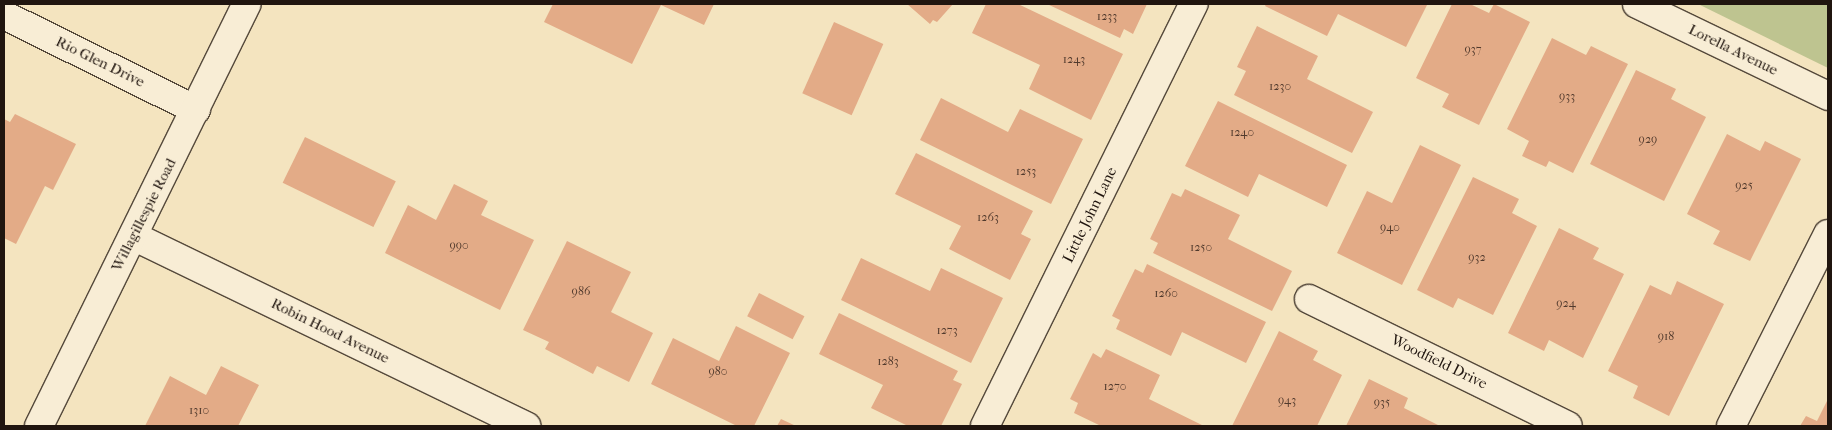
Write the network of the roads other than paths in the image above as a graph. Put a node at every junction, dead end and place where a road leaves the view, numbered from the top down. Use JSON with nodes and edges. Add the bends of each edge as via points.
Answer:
{"nodes":[{"id":1,"x":248,"y":4,"type":"edge"},
{"id":2,"x":1194,"y":4,"type":"edge"},
{"id":3,"x":1637,"y":4,"type":"edge"},
{"id":4,"x":4,"y":15,"type":"edge"},
{"id":5,"x":1828,"y":96,"type":"edge"},
{"id":6,"x":196,"y":110,"type":"junction"},
{"id":7,"x":1828,"y":234,"type":"edge"},
{"id":8,"x":133,"y":236,"type":"junction"},
{"id":9,"x":1310,"y":298,"type":"dead end"},
{"id":10,"x":38,"y":426,"type":"edge"},
{"id":11,"x":526,"y":426,"type":"edge"},
{"id":12,"x":986,"y":426,"type":"edge"},
{"id":13,"x":1568,"y":426,"type":"edge"},
{"id":14,"x":1731,"y":426,"type":"edge"}],
"edges":[{"from":1,"to":6,"type":"street","name":"Willagillespie Road"},
{"from":2,"to":12,"type":"street","name":"Little John Lane"},
{"from":3,"to":5,"type":"street","name":"Lorella Avenue"},
{"from":4,"to":6,"type":"street","name":"Rio Glen Drive"},
{"from":6,"to":8,"type":"street","name":"Willagillespie Road"},
{"from":7,"to":14,"type":"street"},
{"from":8,"to":10,"type":"street","name":"Willagillespie Road"},
{"from":8,"to":11,"type":"street","name":"Robin Hood Avenue"},
{"from":9,"to":13,"type":"street","name":"Woodfield Drive"}]}
